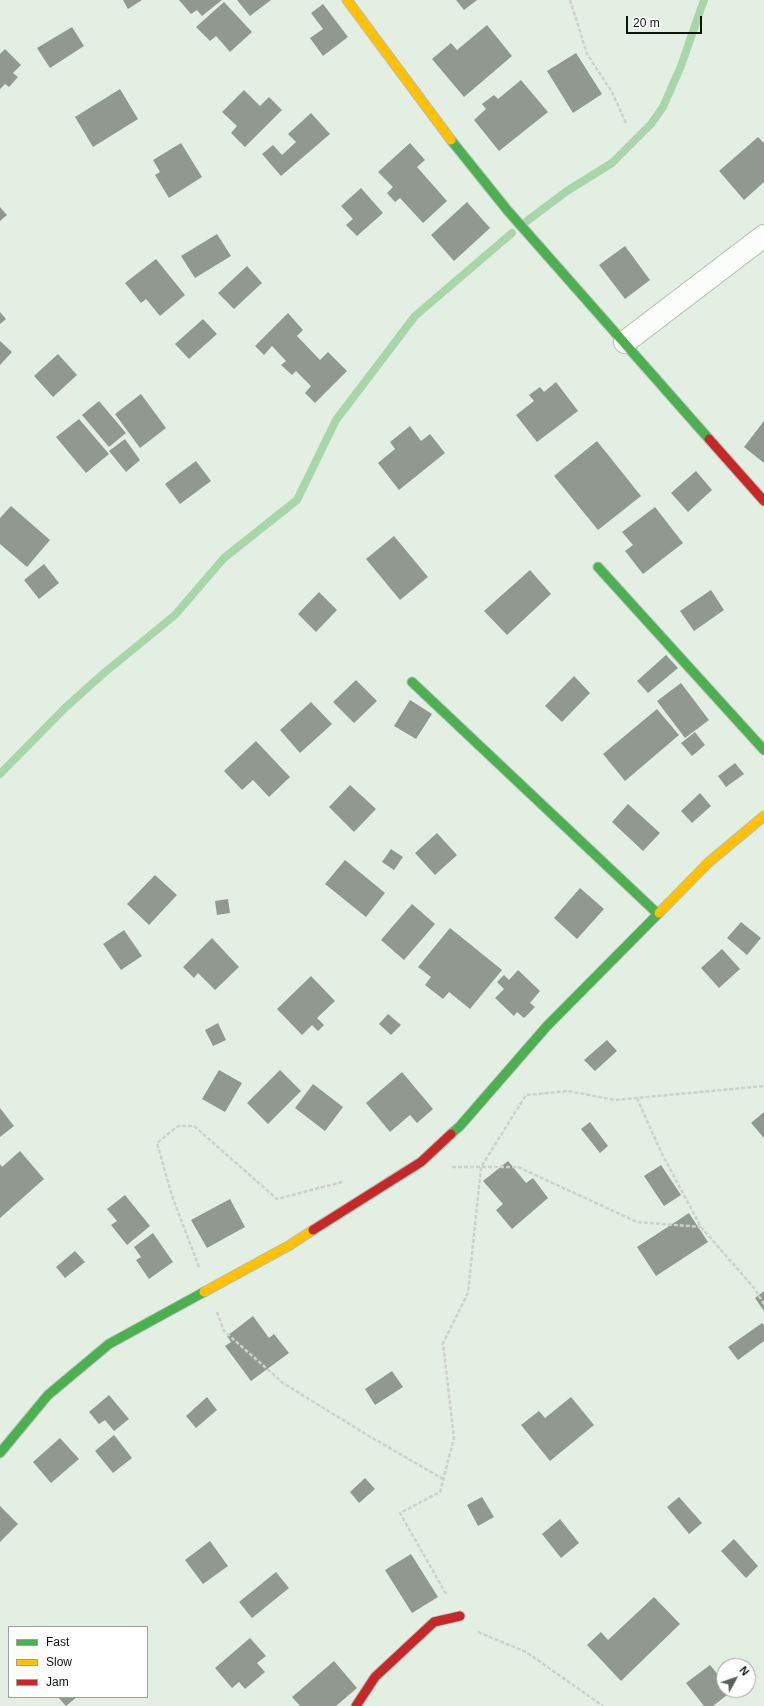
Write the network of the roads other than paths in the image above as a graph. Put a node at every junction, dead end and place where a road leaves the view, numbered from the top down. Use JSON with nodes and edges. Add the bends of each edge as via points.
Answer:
{"nodes":[{"id":1,"x":347,"y":0,"type":"edge"},
{"id":2,"x":764,"y":236,"type":"edge"},
{"id":3,"x":625,"y":342,"type":"junction"},
{"id":4,"x":764,"y":501,"type":"edge"},
{"id":5,"x":598,"y":567,"type":"dead end"},
{"id":6,"x":412,"y":682,"type":"dead end"},
{"id":7,"x":764,"y":750,"type":"edge"},
{"id":8,"x":764,"y":816,"type":"edge"},
{"id":9,"x":658,"y":914,"type":"junction"},
{"id":10,"x":0,"y":1453,"type":"edge"},
{"id":11,"x":460,"y":1616,"type":"road end"},
{"id":12,"x":356,"y":1706,"type":"edge"}],
"edges":[{"from":1,"to":3,"type":"street","via":[[445,134],[508,211]]},
{"from":2,"to":3,"type":"street"},
{"from":3,"to":4,"type":"street"},
{"from":5,"to":7,"type":"street"},
{"from":6,"to":9,"type":"street"},
{"from":8,"to":9,"type":"street","via":[[708,863]]},
{"from":9,"to":10,"type":"street","via":[[547,1026],[460,1126],[421,1162],[290,1245],[109,1344],[48,1395]]},
{"from":11,"to":12,"type":"street","via":[[434,1622],[375,1677]]}]}
